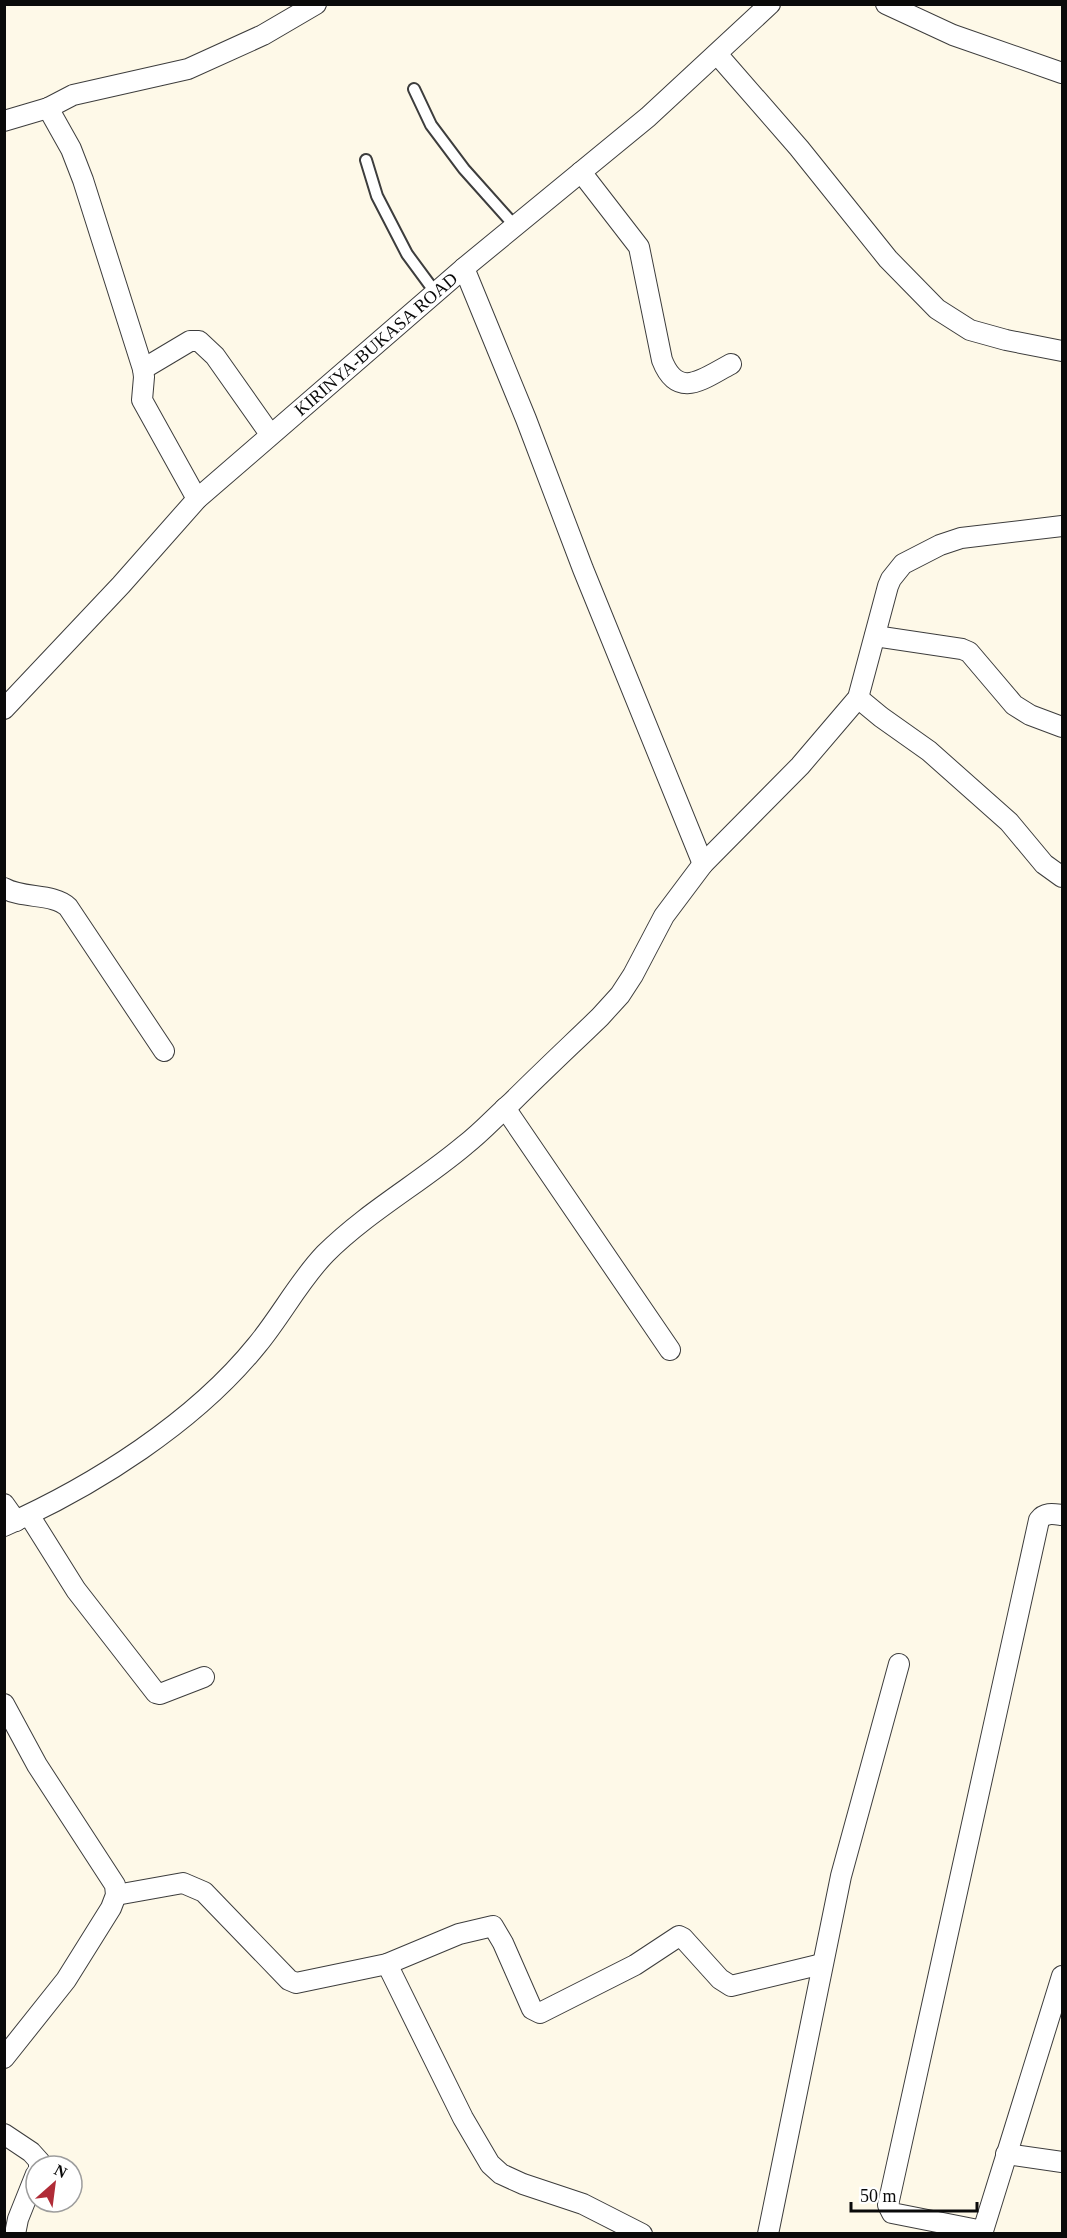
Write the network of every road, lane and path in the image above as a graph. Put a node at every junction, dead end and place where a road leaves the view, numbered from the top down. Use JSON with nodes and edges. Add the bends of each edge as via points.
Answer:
{"nodes":[{"id":1,"x":316,"y":4,"type":"edge"},
{"id":2,"x":770,"y":4,"type":"edge"},
{"id":3,"x":885,"y":4,"type":"edge"},
{"id":4,"x":717,"y":54,"type":"junction"},
{"id":5,"x":1062,"y":72,"type":"edge"},
{"id":6,"x":414,"y":89,"type":"dead end"},
{"id":7,"x":48,"y":108,"type":"junction"},
{"id":8,"x":4,"y":121,"type":"edge"},
{"id":9,"x":366,"y":160,"type":"dead end"},
{"id":10,"x":581,"y":172,"type":"junction"},
{"id":11,"x":514,"y":226,"type":"junction"},
{"id":12,"x":464,"y":268,"type":"junction"},
{"id":13,"x":435,"y":292,"type":"junction"},
{"id":14,"x":1062,"y":351,"type":"edge"},
{"id":15,"x":731,"y":364,"type":"dead end"},
{"id":16,"x":143,"y":369,"type":"junction"},
{"id":17,"x":270,"y":434,"type":"junction"},
{"id":18,"x":197,"y":499,"type":"junction"},
{"id":19,"x":1062,"y":526,"type":"edge"},
{"id":20,"x":875,"y":636,"type":"junction"},
{"id":21,"x":858,"y":698,"type":"junction"},
{"id":22,"x":4,"y":709,"type":"edge"},
{"id":23,"x":1062,"y":727,"type":"edge"},
{"id":24,"x":703,"y":864,"type":"junction"},
{"id":25,"x":1062,"y":877,"type":"edge"},
{"id":26,"x":4,"y":888,"type":"edge"},
{"id":27,"x":164,"y":1051,"type":"dead end"},
{"id":28,"x":505,"y":1108,"type":"junction"},
{"id":29,"x":670,"y":1350,"type":"dead end"},
{"id":30,"x":4,"y":1504,"type":"edge"},
{"id":31,"x":1062,"y":1515,"type":"edge"},
{"id":32,"x":16,"y":1521,"type":"edge"},
{"id":33,"x":899,"y":1664,"type":"dead end"},
{"id":34,"x":204,"y":1677,"type":"dead end"},
{"id":35,"x":4,"y":1704,"type":"edge"},
{"id":36,"x":116,"y":1895,"type":"junction"},
{"id":37,"x":387,"y":1964,"type":"junction"},
{"id":38,"x":822,"y":1964,"type":"junction"},
{"id":39,"x":1062,"y":1976,"type":"edge"},
{"id":40,"x":4,"y":2058,"type":"edge"},
{"id":41,"x":4,"y":2134,"type":"edge"},
{"id":42,"x":32,"y":2154,"type":"edge"},
{"id":43,"x":1006,"y":2154,"type":"junction"},
{"id":44,"x":1062,"y":2162,"type":"edge"},
{"id":45,"x":24,"y":2204,"type":"edge"},
{"id":46,"x":982,"y":2232,"type":"edge"},
{"id":47,"x":15,"y":2234,"type":"edge"},
{"id":48,"x":642,"y":2234,"type":"edge"},
{"id":49,"x":768,"y":2234,"type":"edge"}],
"edges":[{"from":1,"to":7,"type":"street","via":[[188,69],[73,95]]},
{"from":2,"to":4,"type":"street","name":"KIRINYA-BUKASA ROAD"},
{"from":3,"to":5,"type":"street","via":[[953,35]]},
{"from":4,"to":10,"type":"street","name":"KIRINYA-BUKASA ROAD"},
{"from":4,"to":14,"type":"street","via":[[888,259],[937,309],[970,330]]},
{"from":6,"to":11,"type":"lane","via":[[431,125]]},
{"from":7,"to":8,"type":"street"},
{"from":7,"to":16,"type":"street","via":[[83,180]]},
{"from":9,"to":13,"type":"lane","via":[[377,196],[407,254]]},
{"from":10,"to":11,"type":"street","name":"KIRINYA-BUKASA ROAD"},
{"from":10,"to":15,"type":"street","via":[[639,247],[667,374],[688,385]]},
{"from":11,"to":12,"type":"street","name":"KIRINYA-BUKASA ROAD"},
{"from":12,"to":13,"type":"street","name":"KIRINYA-BUKASA ROAD"},
{"from":12,"to":24,"type":"street"},
{"from":13,"to":17,"type":"street","name":"KIRINYA-BUKASA ROAD"},
{"from":16,"to":17,"type":"street","via":[[190,341],[200,341]]},
{"from":16,"to":18,"type":"street","via":[[142,400]]},
{"from":17,"to":18,"type":"street","name":"KIRINYA-BUKASA ROAD"},
{"from":18,"to":22,"type":"street","name":"KIRINYA-BUKASA ROAD"},
{"from":19,"to":20,"type":"street","via":[[962,538],[903,564],[891,579]]},
{"from":20,"to":21,"type":"street"},
{"from":20,"to":23,"type":"street","via":[[962,649],[975,658],[1014,705]]},
{"from":21,"to":24,"type":"street","via":[[800,766]]},
{"from":21,"to":25,"type":"street","via":[[929,751],[1009,822],[1044,864]]},
{"from":24,"to":28,"type":"street","via":[[664,916],[620,995]]},
{"from":26,"to":27,"type":"street","via":[[59,901],[68,907]]},
{"from":28,"to":29,"type":"street"},
{"from":28,"to":32,"type":"street","via":[[465,1146],[379,1209],[326,1254],[258,1345],[184,1417],[135,1453]]},
{"from":30,"to":32,"type":"street"},
{"from":31,"to":46,"type":"street","via":[[1046,1515],[1039,1520],[888,2205],[892,2213]]},
{"from":32,"to":34,"type":"street","via":[[156,1693]]},
{"from":33,"to":38,"type":"street","via":[[841,1876]]},
{"from":35,"to":36,"type":"street","via":[[36,1766],[115,1885]]},
{"from":36,"to":37,"type":"street","via":[[183,1883],[192,1885],[204,1892],[293,1983]]},
{"from":36,"to":40,"type":"street","via":[[66,1980]]},
{"from":37,"to":38,"type":"street","via":[[459,1934],[493,1926],[532,2009],[540,2013],[635,1965],[679,1936],[731,1986]]},
{"from":37,"to":48,"type":"street","via":[[490,2164],[501,2174],[583,2204]]},
{"from":38,"to":49,"type":"street"},
{"from":39,"to":43,"type":"street"},
{"from":41,"to":42,"type":"street"},
{"from":43,"to":44,"type":"street"},
{"from":43,"to":46,"type":"street"},
{"from":45,"to":47,"type":"street"}]}
